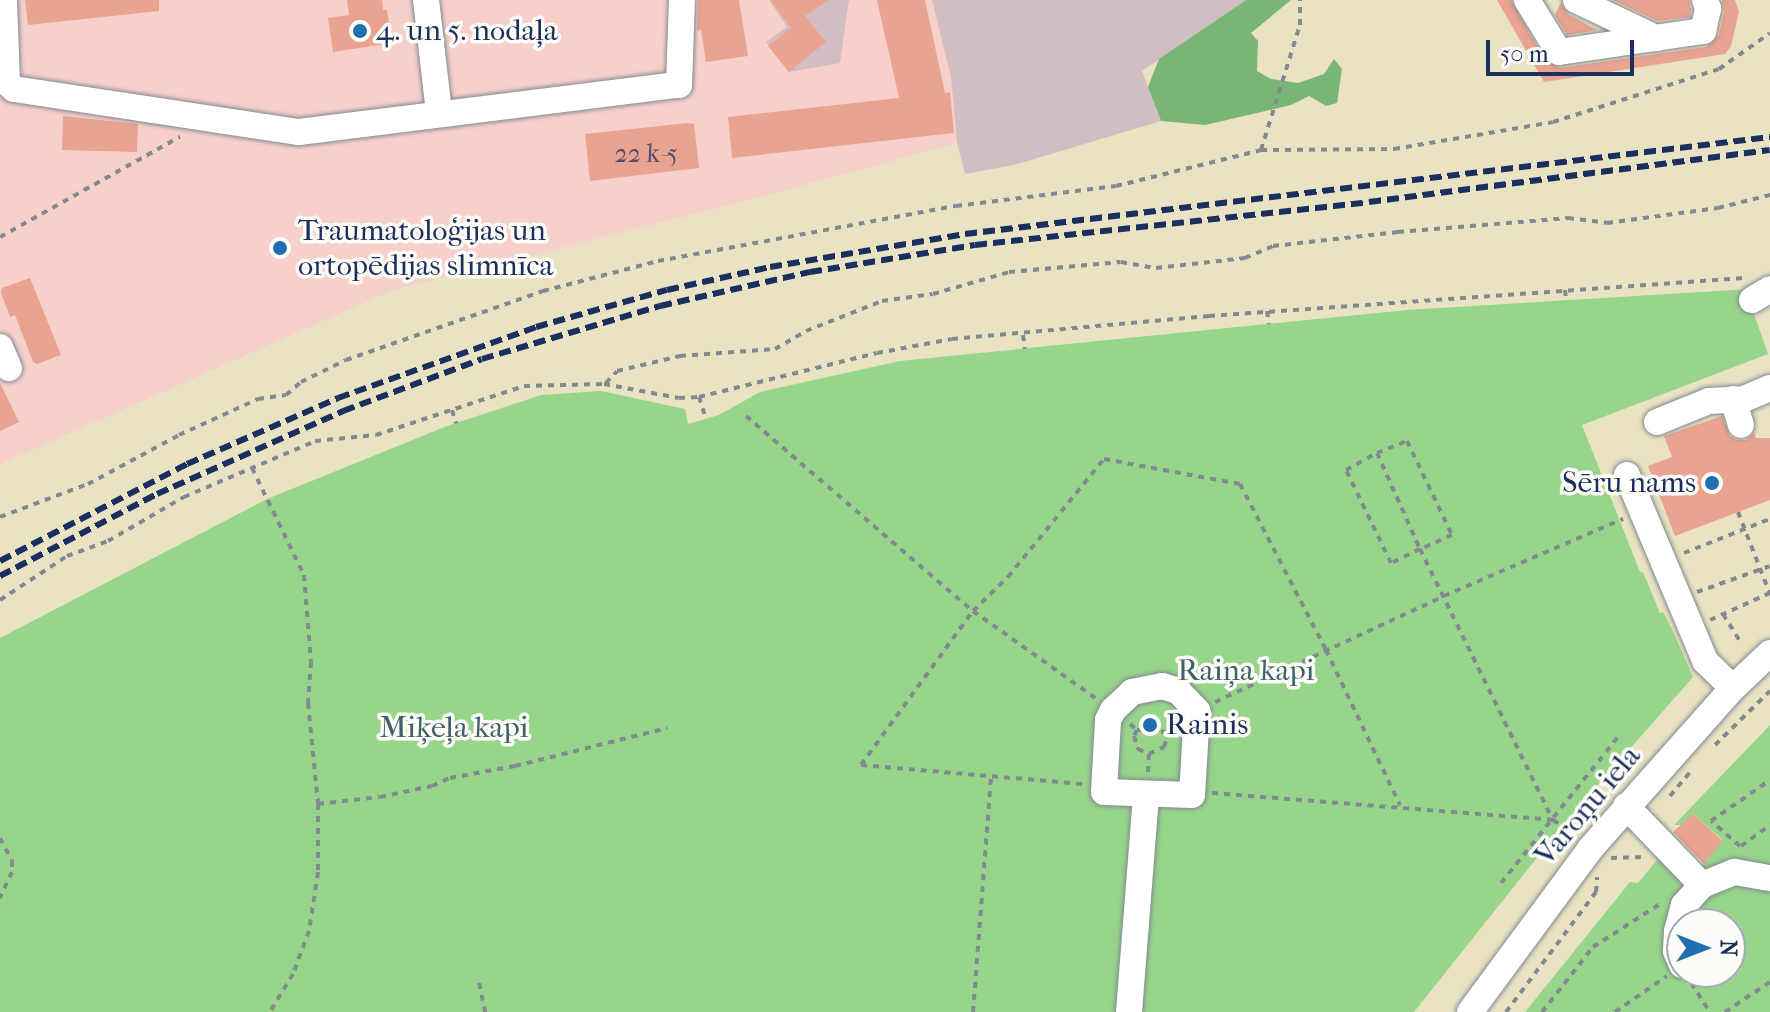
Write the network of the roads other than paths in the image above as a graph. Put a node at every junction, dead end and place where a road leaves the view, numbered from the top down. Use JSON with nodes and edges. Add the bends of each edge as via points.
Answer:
{"nodes":[{"id":1,"x":4,"y":0,"type":"edge"},
{"id":2,"x":426,"y":0,"type":"edge"},
{"id":3,"x":682,"y":0,"type":"edge"},
{"id":4,"x":1527,"y":0,"type":"edge"},
{"id":5,"x":1576,"y":0,"type":"edge"},
{"id":6,"x":1705,"y":0,"type":"edge"},
{"id":7,"x":1656,"y":38,"type":"junction"},
{"id":8,"x":439,"y":112,"type":"junction"},
{"id":9,"x":1770,"y":388,"type":"edge"},
{"id":10,"x":1657,"y":422,"type":"dead end"},
{"id":11,"x":1627,"y":475,"type":"dead end"},
{"id":12,"x":1770,"y":653,"type":"edge"},
{"id":13,"x":1733,"y":688,"type":"junction"},
{"id":14,"x":1146,"y":796,"type":"junction"},
{"id":15,"x":1633,"y":812,"type":"junction"},
{"id":16,"x":1770,"y":878,"type":"edge"},
{"id":17,"x":1702,"y":885,"type":"junction"},
{"id":18,"x":1683,"y":908,"type":"edge"},
{"id":19,"x":1129,"y":1012,"type":"edge"},
{"id":20,"x":1470,"y":1012,"type":"edge"}],
"edges":[{"from":1,"to":8,"type":"street","via":[[7,83],[14,89],[299,132]]},
{"from":2,"to":8,"type":"street"},
{"from":3,"to":8,"type":"street","via":[[679,85]]},
{"from":4,"to":7,"type":"street","via":[[1559,52]]},
{"from":5,"to":7,"type":"street"},
{"from":6,"to":7,"type":"street","via":[[1703,31]]},
{"from":9,"to":10,"type":"street","via":[[1737,412],[1709,401]]},
{"from":11,"to":13,"type":"street","via":[[1705,661]]},
{"from":12,"to":13,"type":"street","name":"Varoņu iela"},
{"from":13,"to":15,"type":"street","name":"Varoņu iela"},
{"from":14,"to":14,"type":"street","via":[[1189,797],[1193,792],[1197,711],[1178,691],[1162,686],[1132,692],[1120,716],[1108,720],[1103,786],[1107,793]]},
{"from":14,"to":19,"type":"street"},
{"from":15,"to":17,"type":"street"},
{"from":15,"to":20,"type":"street","name":"Varoņu iela"},
{"from":16,"to":17,"type":"street","via":[[1735,872]]},
{"from":17,"to":18,"type":"street"}]}
